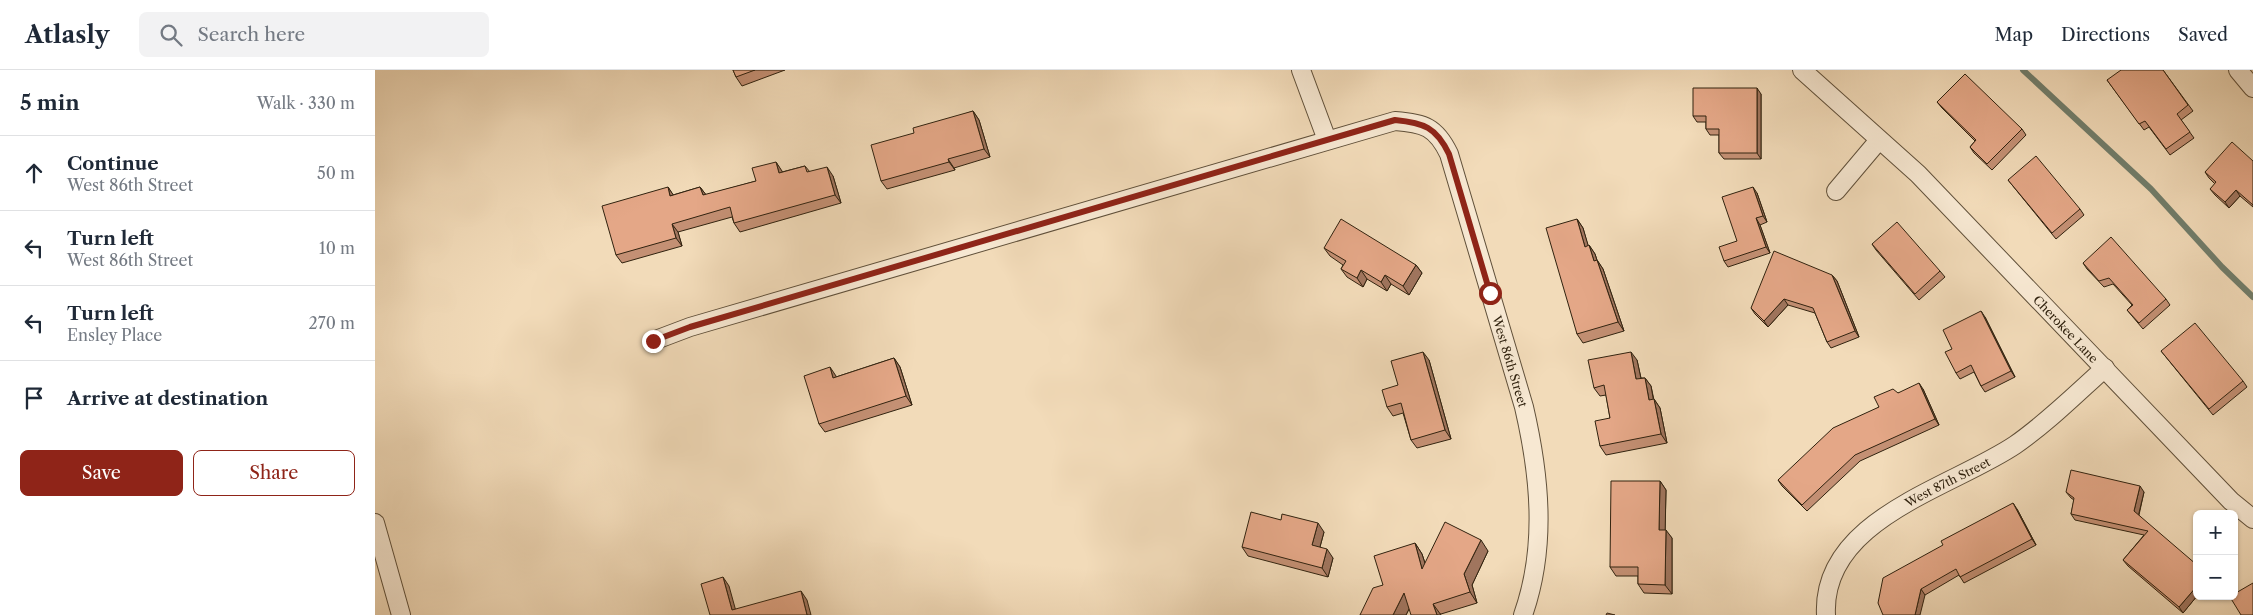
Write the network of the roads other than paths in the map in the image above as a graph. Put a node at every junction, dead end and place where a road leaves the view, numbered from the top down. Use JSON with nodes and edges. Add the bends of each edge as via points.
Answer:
{"nodes":[{"id":1,"x":1301,"y":70,"type":"edge"},
{"id":2,"x":1802,"y":70,"type":"edge"},
{"id":3,"x":2238,"y":70,"type":"edge"},
{"id":4,"x":2253,"y":88,"type":"edge"},
{"id":5,"x":1327,"y":140,"type":"junction"},
{"id":6,"x":1879,"y":140,"type":"junction"},
{"id":7,"x":1836,"y":191,"type":"dead end"},
{"id":8,"x":653,"y":341,"type":"dead end"},
{"id":9,"x":2105,"y":368,"type":"junction"},
{"id":10,"x":2253,"y":519,"type":"edge"},
{"id":11,"x":375,"y":523,"type":"edge"},
{"id":12,"x":401,"y":615,"type":"edge"},
{"id":13,"x":1523,"y":615,"type":"edge"},
{"id":14,"x":1826,"y":615,"type":"edge"}],
"edges":[{"from":1,"to":5,"type":"street"},
{"from":2,"to":6,"type":"street","name":"Cherokee Lane"},
{"from":3,"to":4,"type":"street"},
{"from":5,"to":8,"type":"street","via":[[690,327]]},
{"from":5,"to":13,"type":"street","name":"West 86th Street","via":[[1395,120],[1421,123],[1441,138],[1449,154],[1534,449],[1539,497],[1538,546]]},
{"from":6,"to":7,"type":"street"},
{"from":6,"to":9,"type":"street","name":"Cherokee Lane","via":[[1918,174]]},
{"from":9,"to":10,"type":"street","name":"Cherokee Lane","via":[[2231,501]]},
{"from":9,"to":14,"type":"street","name":"West 87th Street","via":[[2015,445],[1868,528],[1845,551],[1833,574],[1825,602]]},
{"from":11,"to":12,"type":"street"}]}
